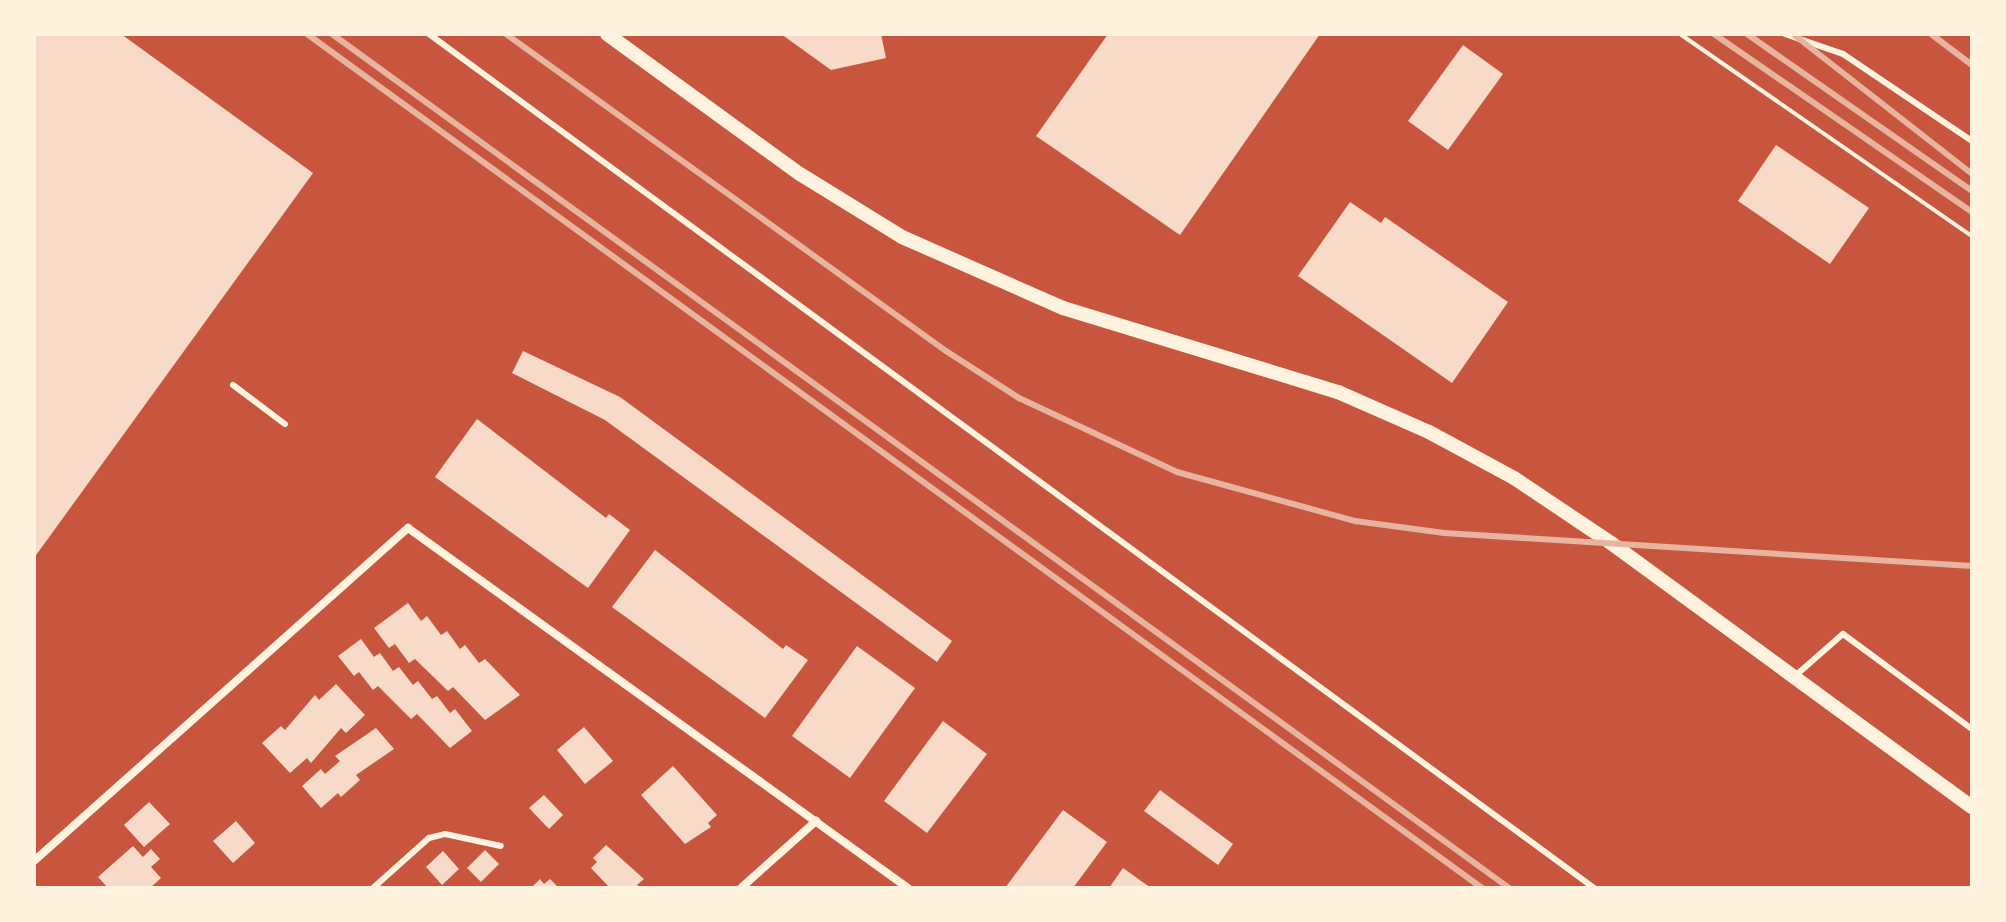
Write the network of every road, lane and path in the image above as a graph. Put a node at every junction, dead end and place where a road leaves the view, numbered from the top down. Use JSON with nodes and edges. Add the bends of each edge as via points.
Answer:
{"nodes":[{"id":1,"x":429,"y":34,"type":"edge"},
{"id":2,"x":607,"y":34,"type":"edge"},
{"id":3,"x":1680,"y":34,"type":"edge"},
{"id":4,"x":1785,"y":34,"type":"edge"},
{"id":5,"x":1972,"y":141,"type":"edge"},
{"id":6,"x":1972,"y":236,"type":"edge"},
{"id":7,"x":233,"y":385,"type":"dead end"},
{"id":8,"x":285,"y":424,"type":"dead end"},
{"id":9,"x":1794,"y":677,"type":"junction"},
{"id":10,"x":1972,"y":729,"type":"edge"},
{"id":11,"x":1972,"y":807,"type":"edge"},
{"id":12,"x":816,"y":821,"type":"junction"},
{"id":13,"x":501,"y":846,"type":"dead end"},
{"id":14,"x":34,"y":861,"type":"edge"},
{"id":15,"x":373,"y":888,"type":"edge"},
{"id":16,"x":741,"y":888,"type":"edge"},
{"id":17,"x":908,"y":888,"type":"edge"},
{"id":18,"x":1594,"y":888,"type":"edge"}],
"edges":[{"from":1,"to":18,"type":"lane"},
{"from":2,"to":9,"type":"street","via":[[800,174],[910,241],[1063,308],[1338,392],[1471,454],[1571,514]]},
{"from":3,"to":6,"type":"path"},
{"from":4,"to":5,"type":"lane","via":[[1843,54]]},
{"from":7,"to":8,"type":"lane"},
{"from":9,"to":10,"type":"lane","via":[[1843,634]]},
{"from":9,"to":11,"type":"street"},
{"from":12,"to":14,"type":"street","via":[[408,528]]},
{"from":12,"to":16,"type":"street"},
{"from":12,"to":17,"type":"street"},
{"from":13,"to":15,"type":"lane","via":[[445,834],[429,838]]}]}
